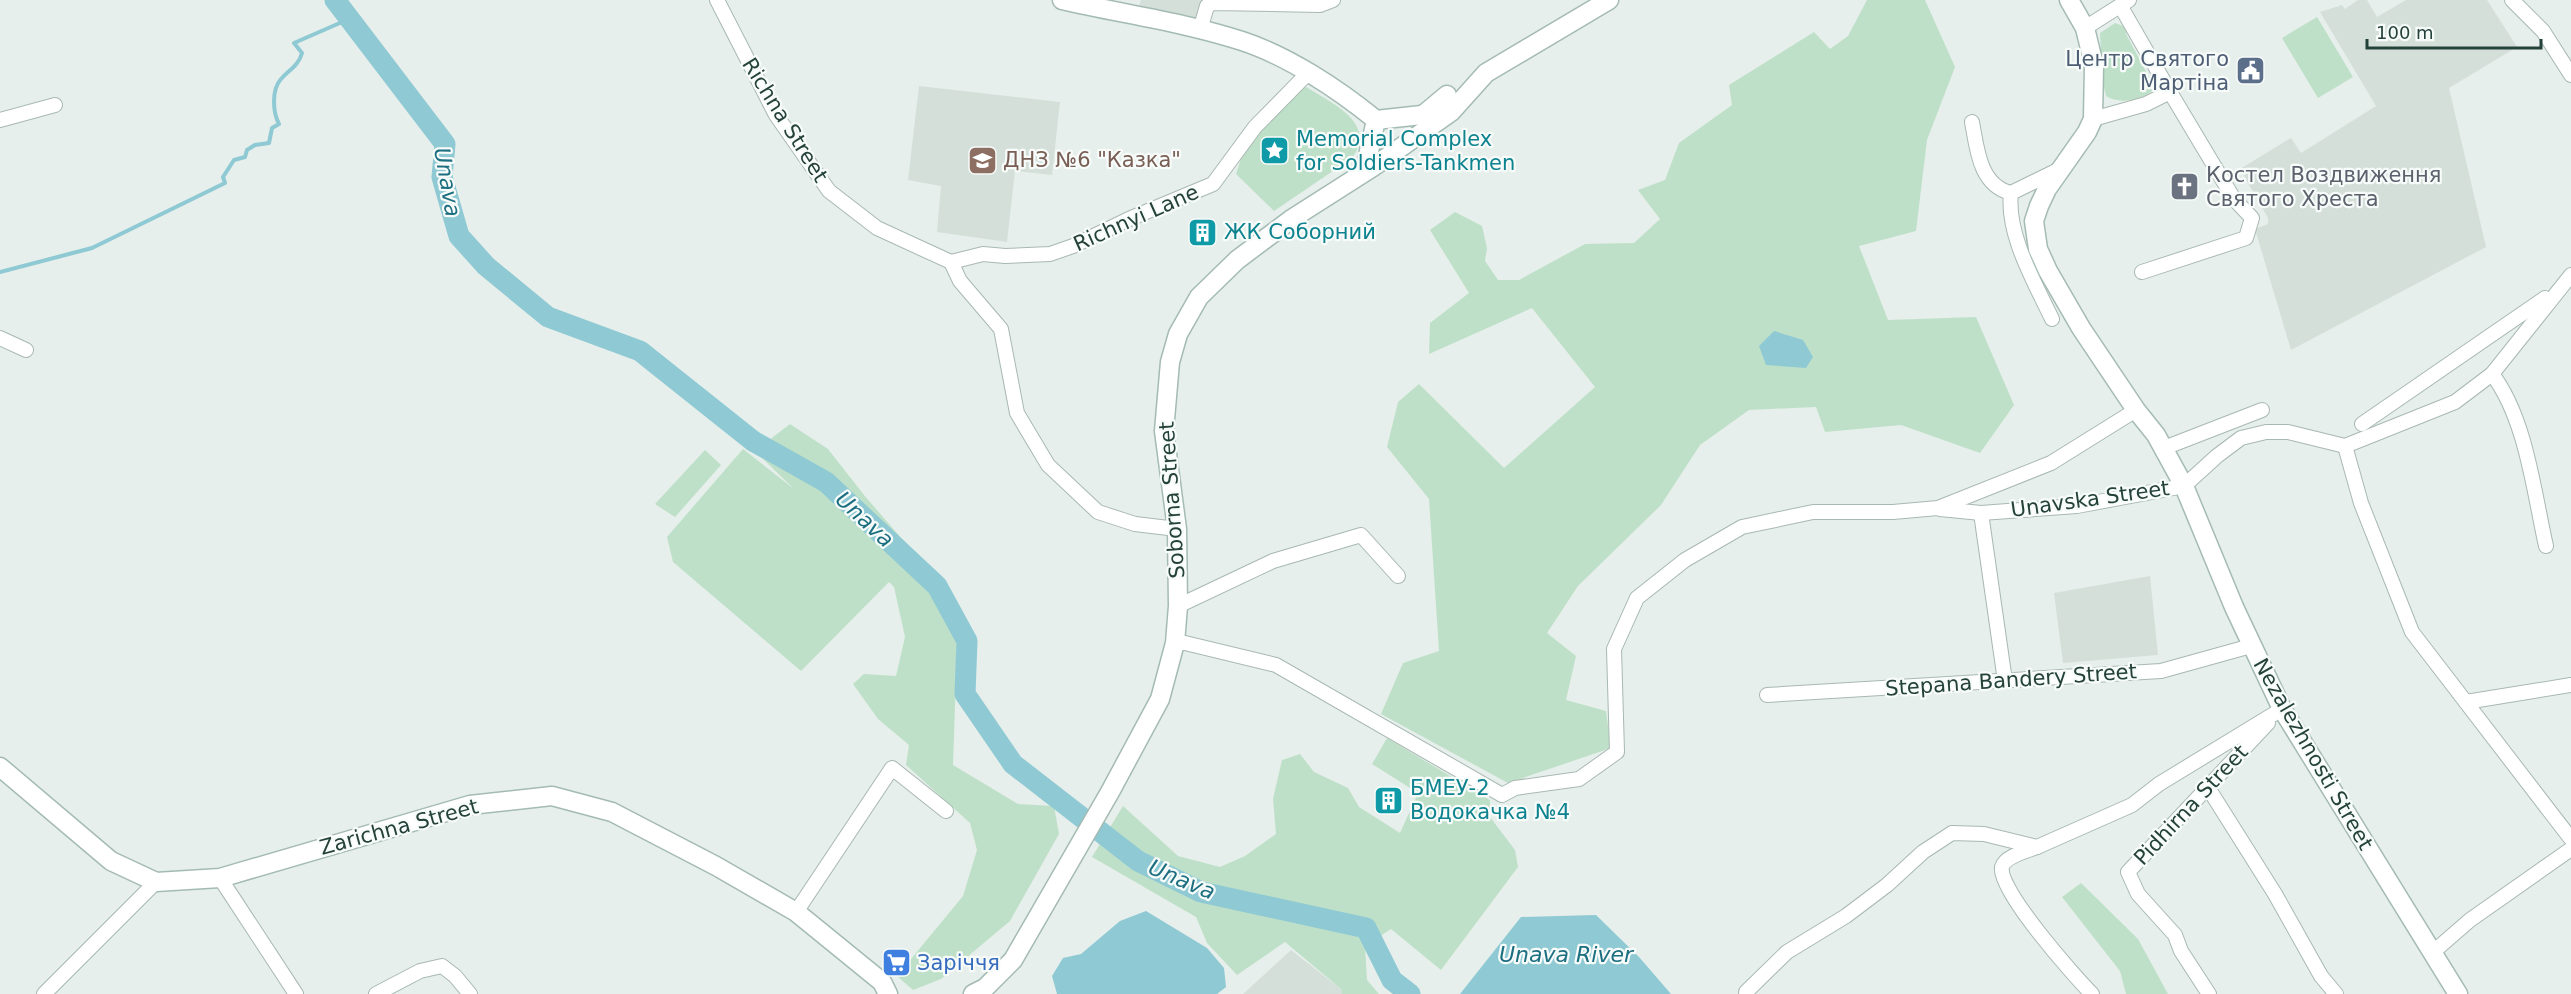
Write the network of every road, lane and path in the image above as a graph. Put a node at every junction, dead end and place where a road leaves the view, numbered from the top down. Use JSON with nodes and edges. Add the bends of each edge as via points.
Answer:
{"nodes":[{"id":1,"x":717,"y":0,"type":"edge"},
{"id":2,"x":1062,"y":0,"type":"edge"},
{"id":3,"x":1333,"y":0,"type":"edge"},
{"id":4,"x":1609,"y":0,"type":"edge"},
{"id":5,"x":2069,"y":0,"type":"edge"},
{"id":6,"x":2512,"y":0,"type":"edge"},
{"id":7,"x":2125,"y":3,"type":"edge"},
{"id":8,"x":2085,"y":28,"type":"junction"},
{"id":9,"x":1200,"y":30,"type":"junction"},
{"id":10,"x":1308,"y":73,"type":"junction"},
{"id":11,"x":2571,"y":75,"type":"edge"},
{"id":12,"x":2170,"y":92,"type":"junction"},
{"id":13,"x":1449,"y":103,"type":"junction"},
{"id":14,"x":55,"y":105,"type":"dead end"},
{"id":15,"x":1360,"y":108,"type":"junction"},
{"id":16,"x":1419,"y":114,"type":"junction"},
{"id":17,"x":2093,"y":119,"type":"junction"},
{"id":18,"x":0,"y":120,"type":"edge"},
{"id":19,"x":1376,"y":120,"type":"junction"},
{"id":20,"x":1972,"y":122,"type":"dead end"},
{"id":21,"x":1367,"y":160,"type":"junction"},
{"id":22,"x":2064,"y":166,"type":"junction"},
{"id":23,"x":1344,"y":185,"type":"junction"},
{"id":24,"x":2011,"y":193,"type":"junction"},
{"id":25,"x":951,"y":262,"type":"junction"},
{"id":26,"x":2142,"y":272,"type":"dead end"},
{"id":27,"x":2571,"y":275,"type":"edge"},
{"id":28,"x":2557,"y":290,"type":"junction"},
{"id":29,"x":2052,"y":319,"type":"dead end"},
{"id":30,"x":0,"y":338,"type":"edge"},
{"id":31,"x":26,"y":350,"type":"dead end"},
{"id":32,"x":2492,"y":374,"type":"junction"},
{"id":33,"x":2136,"y":410,"type":"junction"},
{"id":34,"x":2262,"y":410,"type":"dead end"},
{"id":35,"x":2362,"y":424,"type":"dead end"},
{"id":36,"x":2345,"y":446,"type":"junction"},
{"id":37,"x":2164,"y":448,"type":"junction"},
{"id":38,"x":2184,"y":486,"type":"junction"},
{"id":39,"x":1938,"y":508,"type":"junction"},
{"id":40,"x":1981,"y":513,"type":"junction"},
{"id":41,"x":1177,"y":529,"type":"junction"},
{"id":42,"x":2546,"y":546,"type":"dead end"},
{"id":43,"x":1398,"y":576,"type":"dead end"},
{"id":44,"x":1178,"y":606,"type":"junction"},
{"id":45,"x":1175,"y":643,"type":"junction"},
{"id":46,"x":2251,"y":646,"type":"junction"},
{"id":47,"x":2005,"y":681,"type":"junction"},
{"id":48,"x":2571,"y":686,"type":"edge"},
{"id":49,"x":1767,"y":695,"type":"dead end"},
{"id":50,"x":2466,"y":702,"type":"junction"},
{"id":51,"x":2282,"y":709,"type":"junction"},
{"id":52,"x":0,"y":767,"type":"edge"},
{"id":53,"x":2207,"y":786,"type":"junction"},
{"id":54,"x":946,"y":811,"type":"dead end"},
{"id":55,"x":2571,"y":839,"type":"edge"},
{"id":56,"x":2037,"y":848,"type":"junction"},
{"id":57,"x":2571,"y":849,"type":"edge"},
{"id":58,"x":220,"y":878,"type":"junction"},
{"id":59,"x":156,"y":882,"type":"junction"},
{"id":60,"x":796,"y":912,"type":"junction"},
{"id":61,"x":2432,"y":953,"type":"junction"},
{"id":62,"x":1746,"y":992,"type":"dead end"},
{"id":63,"x":44,"y":994,"type":"edge"},
{"id":64,"x":296,"y":994,"type":"edge"},
{"id":65,"x":376,"y":994,"type":"edge"},
{"id":66,"x":470,"y":994,"type":"edge"},
{"id":67,"x":888,"y":994,"type":"edge"},
{"id":68,"x":974,"y":994,"type":"edge"},
{"id":69,"x":2092,"y":994,"type":"edge"},
{"id":70,"x":2209,"y":994,"type":"edge"},
{"id":71,"x":2336,"y":994,"type":"edge"},
{"id":72,"x":2458,"y":994,"type":"edge"}],
"edges":[{"from":1,"to":25,"type":"street","name":"Richna Street","via":[[776,115],[829,191],[877,228]]},
{"from":2,"to":9,"type":"street"},
{"from":3,"to":9,"type":"street","via":[[1320,5],[1213,3],[1207,6]]},
{"from":4,"to":13,"type":"street","name":"Soborna Street","via":[[1486,73]]},
{"from":5,"to":8,"type":"street"},
{"from":6,"to":11,"type":"street","via":[[2543,31]]},
{"from":7,"to":8,"type":"street"},
{"from":7,"to":12,"type":"street"},
{"from":8,"to":17,"type":"street","via":[[2094,65]]},
{"from":9,"to":10,"type":"street","via":[[1242,41],[1284,58]]},
{"from":10,"to":15,"type":"street"},
{"from":10,"to":25,"type":"street","name":"Richnyi Lane","via":[[1255,127],[1213,184],[1050,254],[983,254]]},
{"from":12,"to":17,"type":"street","via":[[2146,104]]},
{"from":12,"to":26,"type":"street","via":[[2235,200],[2252,218],[2246,238]]},
{"from":13,"to":16,"type":"street"},
{"from":13,"to":23,"type":"street","name":"Soborna Street"},
{"from":14,"to":18,"type":"street"},
{"from":15,"to":16,"type":"street"},
{"from":15,"to":19,"type":"street"},
{"from":16,"to":19,"type":"street"},
{"from":16,"to":21,"type":"street"},
{"from":16,"to":23,"type":"street","via":[[1419,129]]},
{"from":17,"to":22,"type":"street","name":"Nezalezhnosti Street"},
{"from":19,"to":21,"type":"street"},
{"from":20,"to":24,"type":"street","via":[[1982,168],[1987,177]]},
{"from":21,"to":23,"type":"street"},
{"from":22,"to":24,"type":"street"},
{"from":22,"to":33,"type":"street","name":"Nezalezhnosti Street","via":[[2038,206],[2034,221],[2038,249],[2061,295]]},
{"from":23,"to":41,"type":"street","name":"Soborna Street","via":[[1237,261],[1198,297],[1178,334],[1170,362],[1164,431]]},
{"from":24,"to":29,"type":"street","via":[[2016,236]]},
{"from":25,"to":41,"type":"street","via":[[960,280],[1001,329],[1017,413],[1048,465],[1098,512],[1135,524]]},
{"from":27,"to":28,"type":"street"},
{"from":28,"to":32,"type":"street"},
{"from":28,"to":35,"type":"street"},
{"from":30,"to":31,"type":"street"},
{"from":32,"to":36,"type":"street","via":[[2455,402]]},
{"from":32,"to":42,"type":"street","via":[[2505,391],[2524,448]]},
{"from":33,"to":37,"type":"street","name":"Nezalezhnosti Street"},
{"from":33,"to":39,"type":"street","via":[[2051,463]]},
{"from":34,"to":37,"type":"street","name":"Unavska Street"},
{"from":36,"to":38,"type":"street","name":"Unavska Street","via":[[2288,432],[2241,438]]},
{"from":36,"to":50,"type":"street","via":[[2361,502],[2412,632]]},
{"from":37,"to":38,"type":"street","name":"Nezalezhnosti Street"},
{"from":38,"to":40,"type":"street","name":"Unavska Street","via":[[2077,506]]},
{"from":38,"to":46,"type":"street","name":"Nezalezhnosti Street"},
{"from":39,"to":40,"type":"street","name":"Unavska Street"},
{"from":39,"to":45,"type":"street","via":[[1813,512],[1742,527],[1685,560],[1637,598],[1614,649],[1617,752],[1579,779],[1515,788],[1502,795],[1276,665]]},
{"from":40,"to":47,"type":"street"},
{"from":41,"to":44,"type":"street","name":"Soborna Street"},
{"from":43,"to":44,"type":"street","name":"Soborna Street","via":[[1361,535],[1272,561]]},
{"from":44,"to":45,"type":"street","name":"Soborna Street"},
{"from":45,"to":68,"type":"street","name":"Soborna Street","via":[[1160,699],[1110,792],[1013,960]]},
{"from":46,"to":47,"type":"street","name":"Stepana Bandery Street","via":[[2161,670]]},
{"from":46,"to":51,"type":"street","name":"Nezalezhnosti Street"},
{"from":47,"to":49,"type":"street","name":"Stepana Bandery Street"},
{"from":48,"to":50,"type":"street"},
{"from":50,"to":55,"type":"street"},
{"from":51,"to":53,"type":"street","name":"Pidhirna Street"},
{"from":51,"to":56,"type":"street","via":[[2159,784],[2132,805]]},
{"from":51,"to":61,"type":"street","name":"Nezalezhnosti Street"},
{"from":52,"to":59,"type":"street","name":"Zarichna Street","via":[[111,861]]},
{"from":53,"to":70,"type":"street","name":"Pidhirna Street","via":[[2128,872],[2138,894],[2175,935]]},
{"from":53,"to":71,"type":"street","via":[[2321,976]]},
{"from":54,"to":60,"type":"street","via":[[891,768]]},
{"from":56,"to":62,"type":"street","via":[[1984,834],[1953,833],[1923,852],[1846,916],[1787,952]]},
{"from":56,"to":69,"type":"street","via":[[2005,862],[2005,882],[2059,959]]},
{"from":57,"to":61,"type":"street","via":[[2470,920]]},
{"from":58,"to":59,"type":"street","name":"Zarichna Street"},
{"from":58,"to":60,"type":"street","name":"Zarichna Street","via":[[470,805],[552,796],[612,812]]},
{"from":58,"to":64,"type":"street"},
{"from":59,"to":63,"type":"street"},
{"from":60,"to":67,"type":"street","name":"Zarichna Street","via":[[882,982]]},
{"from":61,"to":72,"type":"street","name":"Nezalezhnosti Street"},
{"from":65,"to":66,"type":"street","via":[[420,971],[441,966]]}]}
